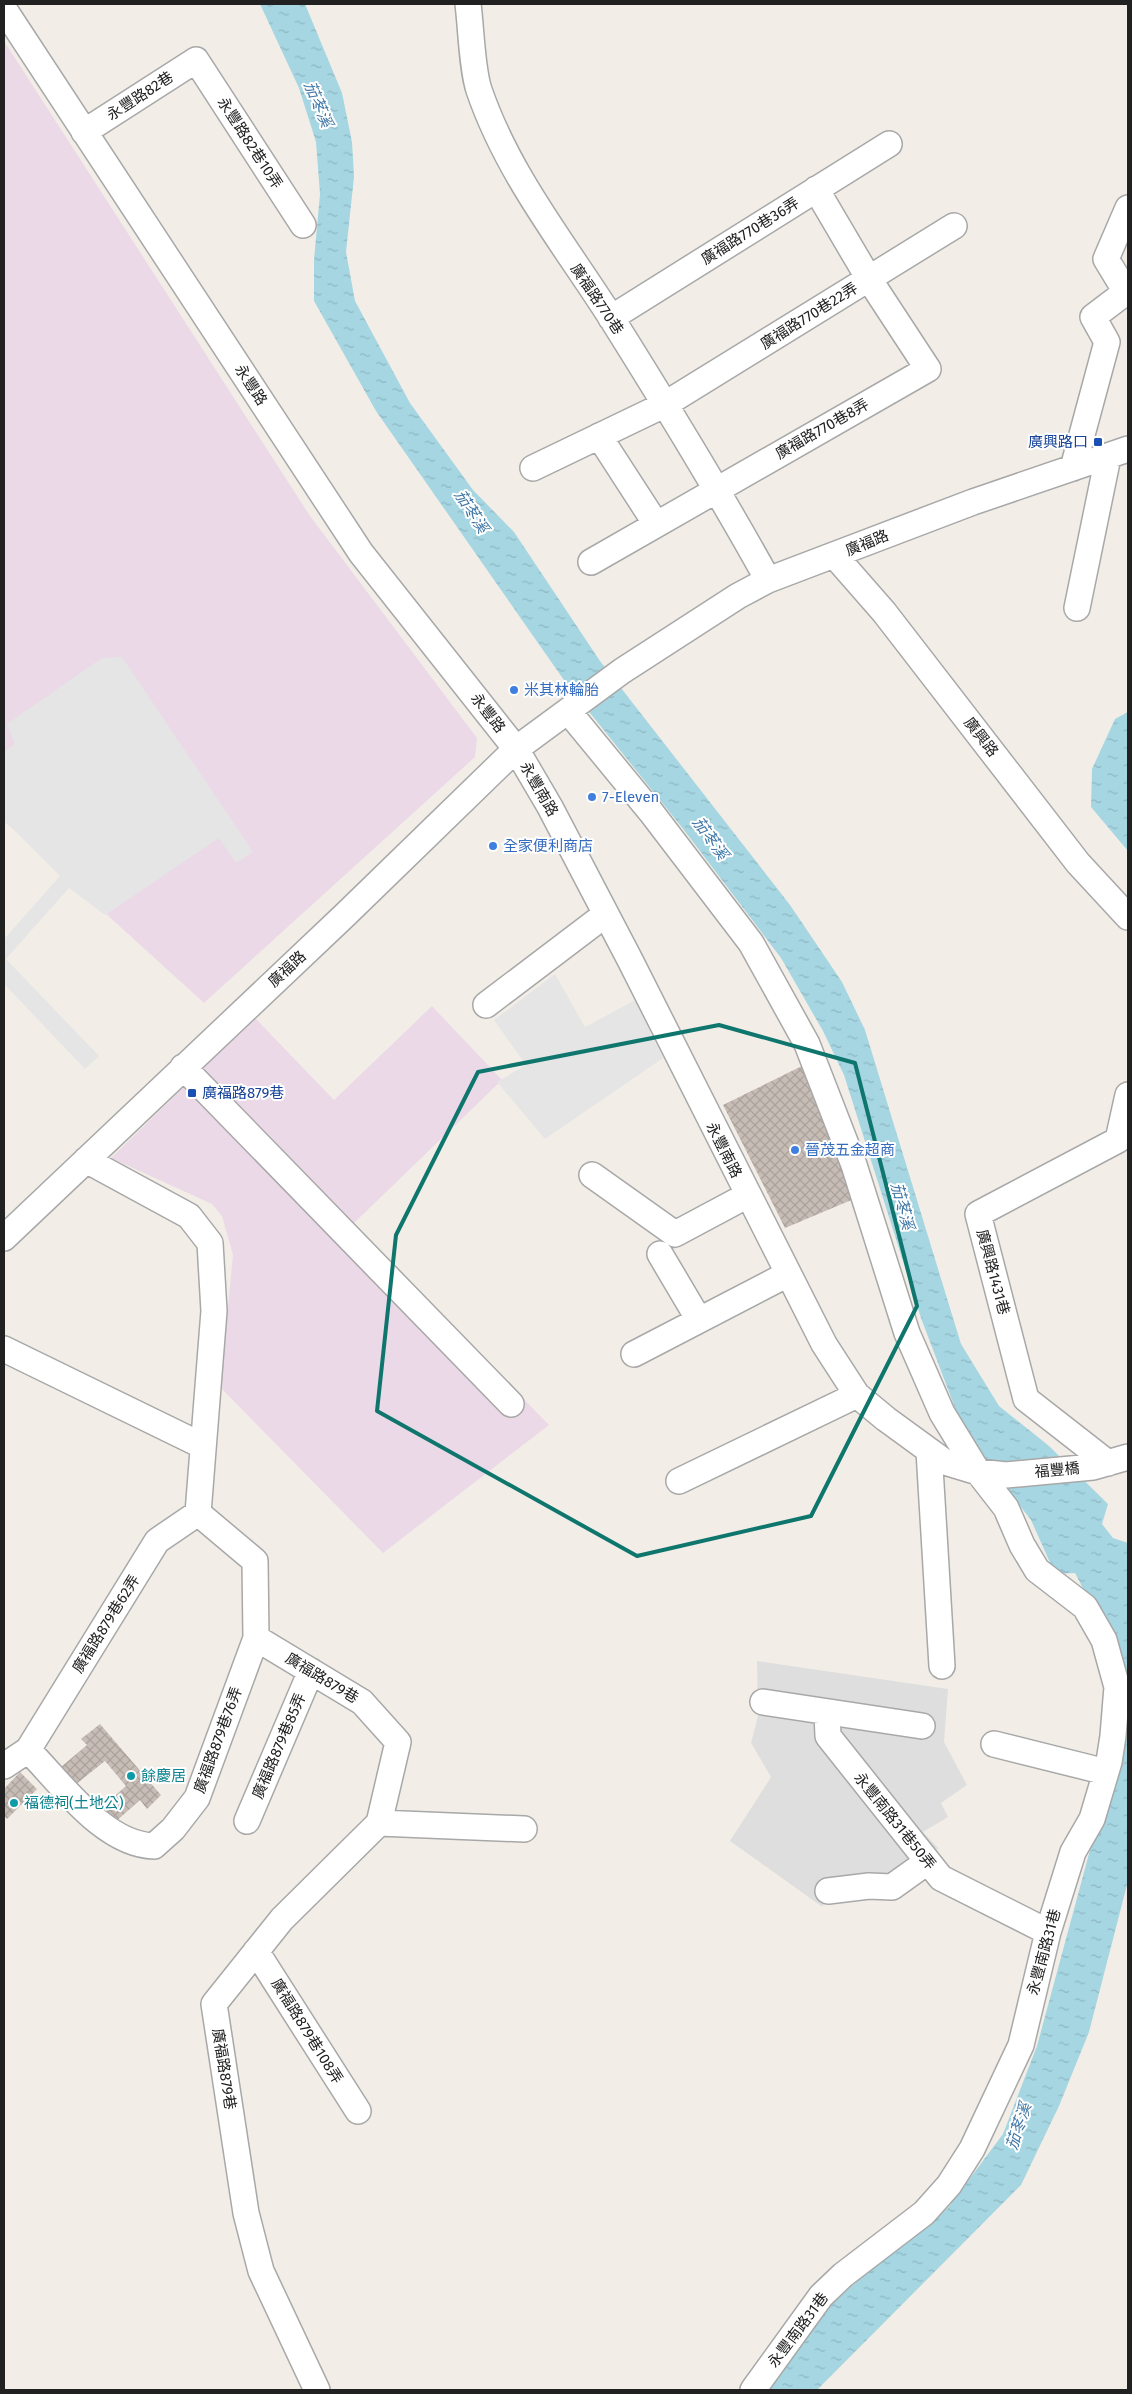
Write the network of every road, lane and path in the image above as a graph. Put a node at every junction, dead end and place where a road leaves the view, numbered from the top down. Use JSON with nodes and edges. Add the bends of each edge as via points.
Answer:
{"nodes":[{"id":1,"x":468,"y":4,"type":"edge"},
{"id":2,"x":4,"y":9,"type":"edge"},
{"id":3,"x":196,"y":60,"type":"joint"},
{"id":4,"x":84,"y":132,"type":"junction"},
{"id":5,"x":889,"y":144,"type":"dead end"},
{"id":6,"x":816,"y":190,"type":"junction"},
{"id":7,"x":1128,"y":208,"type":"edge"},
{"id":8,"x":303,"y":225,"type":"dead end"},
{"id":9,"x":954,"y":226,"type":"dead end"},
{"id":10,"x":870,"y":279,"type":"junction"},
{"id":11,"x":611,"y":318,"type":"junction"},
{"id":12,"x":664,"y":405,"type":"junction"},
{"id":13,"x":600,"y":436,"type":"junction"},
{"id":14,"x":1118,"y":453,"type":"edge"},
{"id":15,"x":533,"y":468,"type":"dead end"},
{"id":16,"x":1073,"y":468,"type":"junction"},
{"id":17,"x":716,"y":490,"type":"junction"},
{"id":18,"x":656,"y":524,"type":"junction"},
{"id":19,"x":835,"y":556,"type":"junction"},
{"id":20,"x":591,"y":562,"type":"dead end"},
{"id":21,"x":768,"y":580,"type":"junction"},
{"id":22,"x":1077,"y":608,"type":"dead end"},
{"id":23,"x":572,"y":708,"type":"junction"},
{"id":24,"x":516,"y":749,"type":"junction"},
{"id":25,"x":606,"y":914,"type":"junction"},
{"id":26,"x":1128,"y":918,"type":"edge"},
{"id":27,"x":486,"y":1005,"type":"dead end"},
{"id":28,"x":183,"y":1067,"type":"junction"},
{"id":29,"x":1128,"y":1095,"type":"edge"},
{"id":30,"x":86,"y":1160,"type":"junction"},
{"id":31,"x":592,"y":1175,"type":"dead end"},
{"id":32,"x":748,"y":1195,"type":"junction"},
{"id":33,"x":4,"y":1238,"type":"edge"},
{"id":34,"x":660,"y":1254,"type":"dead end"},
{"id":35,"x":788,"y":1274,"type":"junction"},
{"id":36,"x":699,"y":1320,"type":"junction"},
{"id":37,"x":4,"y":1349,"type":"edge"},
{"id":38,"x":634,"y":1354,"type":"dead end"},
{"id":39,"x":858,"y":1395,"type":"junction"},
{"id":40,"x":511,"y":1404,"type":"dead end"},
{"id":41,"x":203,"y":1446,"type":"junction"},
{"id":42,"x":929,"y":1451,"type":"junction"},
{"id":43,"x":1118,"y":1460,"type":"edge"},
{"id":44,"x":978,"y":1472,"type":"junction"},
{"id":45,"x":1006,"y":1475,"type":"joint"},
{"id":46,"x":679,"y":1481,"type":"dead end"},
{"id":47,"x":198,"y":1513,"type":"junction"},
{"id":48,"x":256,"y":1638,"type":"junction"},
{"id":49,"x":942,"y":1666,"type":"dead end"},
{"id":50,"x":311,"y":1671,"type":"junction"},
{"id":51,"x":763,"y":1702,"type":"dead end"},
{"id":52,"x":828,"y":1712,"type":"junction"},
{"id":53,"x":922,"y":1726,"type":"dead end"},
{"id":54,"x":994,"y":1744,"type":"dead end"},
{"id":55,"x":28,"y":1750,"type":"junction"},
{"id":56,"x":4,"y":1766,"type":"edge"},
{"id":57,"x":1106,"y":1772,"type":"junction"},
{"id":58,"x":247,"y":1821,"type":"dead end"},
{"id":59,"x":379,"y":1823,"type":"junction"},
{"id":60,"x":524,"y":1829,"type":"dead end"},
{"id":61,"x":927,"y":1862,"type":"junction"},
{"id":62,"x":828,"y":1891,"type":"dead end"},
{"id":63,"x":1048,"y":1932,"type":"junction"},
{"id":64,"x":256,"y":1951,"type":"junction"},
{"id":65,"x":358,"y":2111,"type":"dead end"},
{"id":66,"x":317,"y":2390,"type":"edge"},
{"id":67,"x":753,"y":2390,"type":"edge"}],
"edges":[{"from":1,"to":11,"type":"street","name":"廣福路770巷","via":[[479,89],[513,166],[558,241]]},
{"from":2,"to":4,"type":"street","name":"永豐路"},
{"from":3,"to":4,"type":"street","name":"永豐路82巷"},
{"from":3,"to":8,"type":"street","name":"永豐路82巷10弄"},
{"from":4,"to":24,"type":"street","name":"永豐路","via":[[361,553]]},
{"from":5,"to":6,"type":"street","name":"廣福路770巷36弄"},
{"from":6,"to":10,"type":"street"},
{"from":6,"to":11,"type":"street","name":"廣福路770巷36弄"},
{"from":7,"to":16,"type":"street","via":[[1106,259],[1126,292],[1093,317],[1107,342]]},
{"from":9,"to":10,"type":"street","name":"廣福路770巷22弄"},
{"from":10,"to":12,"type":"street","name":"廣福路770巷22弄"},
{"from":10,"to":17,"type":"street","name":"廣福路770巷8弄","via":[[928,369]]},
{"from":11,"to":12,"type":"street","name":"廣福路770巷"},
{"from":12,"to":13,"type":"street","name":"廣福路770巷22弄"},
{"from":12,"to":17,"type":"street","name":"廣福路770巷"},
{"from":13,"to":15,"type":"street","name":"廣福路770巷22弄"},
{"from":13,"to":18,"type":"street"},
{"from":14,"to":16,"type":"street","name":"廣福路"},
{"from":14,"to":22,"type":"street"},
{"from":16,"to":19,"type":"street","name":"廣福路","via":[[973,502]]},
{"from":17,"to":18,"type":"street","name":"廣福路770巷8弄"},
{"from":17,"to":21,"type":"street","name":"廣福路770巷"},
{"from":18,"to":20,"type":"street","name":"廣福路770巷8弄"},
{"from":19,"to":21,"type":"street","name":"廣福路"},
{"from":19,"to":26,"type":"street","name":"廣興路","via":[[920,657],[1078,863]]},
{"from":21,"to":23,"type":"street","name":"廣福路","via":[[622,671]]},
{"from":23,"to":24,"type":"street","name":"廣福路"},
{"from":23,"to":44,"type":"street","name":"永豐南路31巷","via":[[751,942],[807,1044],[854,1165],[907,1333],[942,1413]]},
{"from":24,"to":25,"type":"street","name":"永豐南路"},
{"from":24,"to":28,"type":"street","name":"廣福路"},
{"from":25,"to":27,"type":"street"},
{"from":25,"to":32,"type":"street","name":"永豐南路"},
{"from":28,"to":30,"type":"street","name":"廣福路"},
{"from":28,"to":40,"type":"street"},
{"from":29,"to":43,"type":"street","name":"廣興路1431巷","via":[[1118,1140],[978,1214],[1026,1399]]},
{"from":30,"to":33,"type":"street","name":"廣福路"},
{"from":30,"to":41,"type":"street","via":[[189,1216],[210,1243],[214,1311]]},
{"from":31,"to":32,"type":"street","via":[[674,1234]]},
{"from":32,"to":35,"type":"street","name":"永豐南路"},
{"from":34,"to":36,"type":"street"},
{"from":35,"to":36,"type":"street"},
{"from":35,"to":39,"type":"street","name":"永豐南路","via":[[824,1344]]},
{"from":36,"to":38,"type":"street"},
{"from":37,"to":41,"type":"street"},
{"from":39,"to":42,"type":"street","name":"永豐南路"},
{"from":39,"to":46,"type":"street"},
{"from":41,"to":47,"type":"street"},
{"from":42,"to":44,"type":"street","name":"永豐南路","via":[[945,1462]]},
{"from":42,"to":49,"type":"street"},
{"from":43,"to":45,"type":"street","name":"福豐橋","via":[[1093,1467]]},
{"from":44,"to":45,"type":"street","name":"永豐南路"},
{"from":44,"to":57,"type":"street","name":"永豐南路31巷","via":[[1006,1508],[1037,1570],[1085,1608],[1104,1640],[1116,1687],[1114,1736]]},
{"from":47,"to":48,"type":"street","via":[[255,1561]]},
{"from":47,"to":55,"type":"street","name":"廣福路879巷62弄","via":[[157,1541]]},
{"from":48,"to":50,"type":"street","name":"廣福路879巷"},
{"from":48,"to":55,"type":"street","name":"廣福路879巷76弄","via":[[197,1798],[174,1829],[154,1846],[142,1846],[113,1833],[92,1816]]},
{"from":50,"to":58,"type":"street","name":"廣福路879巷85弄"},
{"from":50,"to":59,"type":"street","name":"廣福路879巷","via":[[362,1702],[398,1742]]},
{"from":51,"to":52,"type":"street"},
{"from":52,"to":53,"type":"street"},
{"from":52,"to":61,"type":"street","name":"永豐南路31巷50弄","via":[[828,1736]]},
{"from":54,"to":57,"type":"street"},
{"from":55,"to":56,"type":"street"},
{"from":57,"to":63,"type":"street","name":"永豐南路31巷","via":[[1092,1819],[1073,1852]]},
{"from":59,"to":60,"type":"street"},
{"from":59,"to":64,"type":"street","name":"廣福路879巷","via":[[282,1920]]},
{"from":61,"to":62,"type":"street","via":[[892,1887]]},
{"from":61,"to":63,"type":"street","name":"永豐南路31巷50弄","via":[[941,1878]]},
{"from":63,"to":67,"type":"street","name":"永豐南路31巷","via":[[1021,2045],[972,2149],[949,2185],[924,2213],[821,2296]]},
{"from":64,"to":65,"type":"street","name":"廣福路879巷108弄"},
{"from":64,"to":66,"type":"street","name":"廣福路879巷","via":[[214,2004],[246,2213],[260,2271]]}]}
